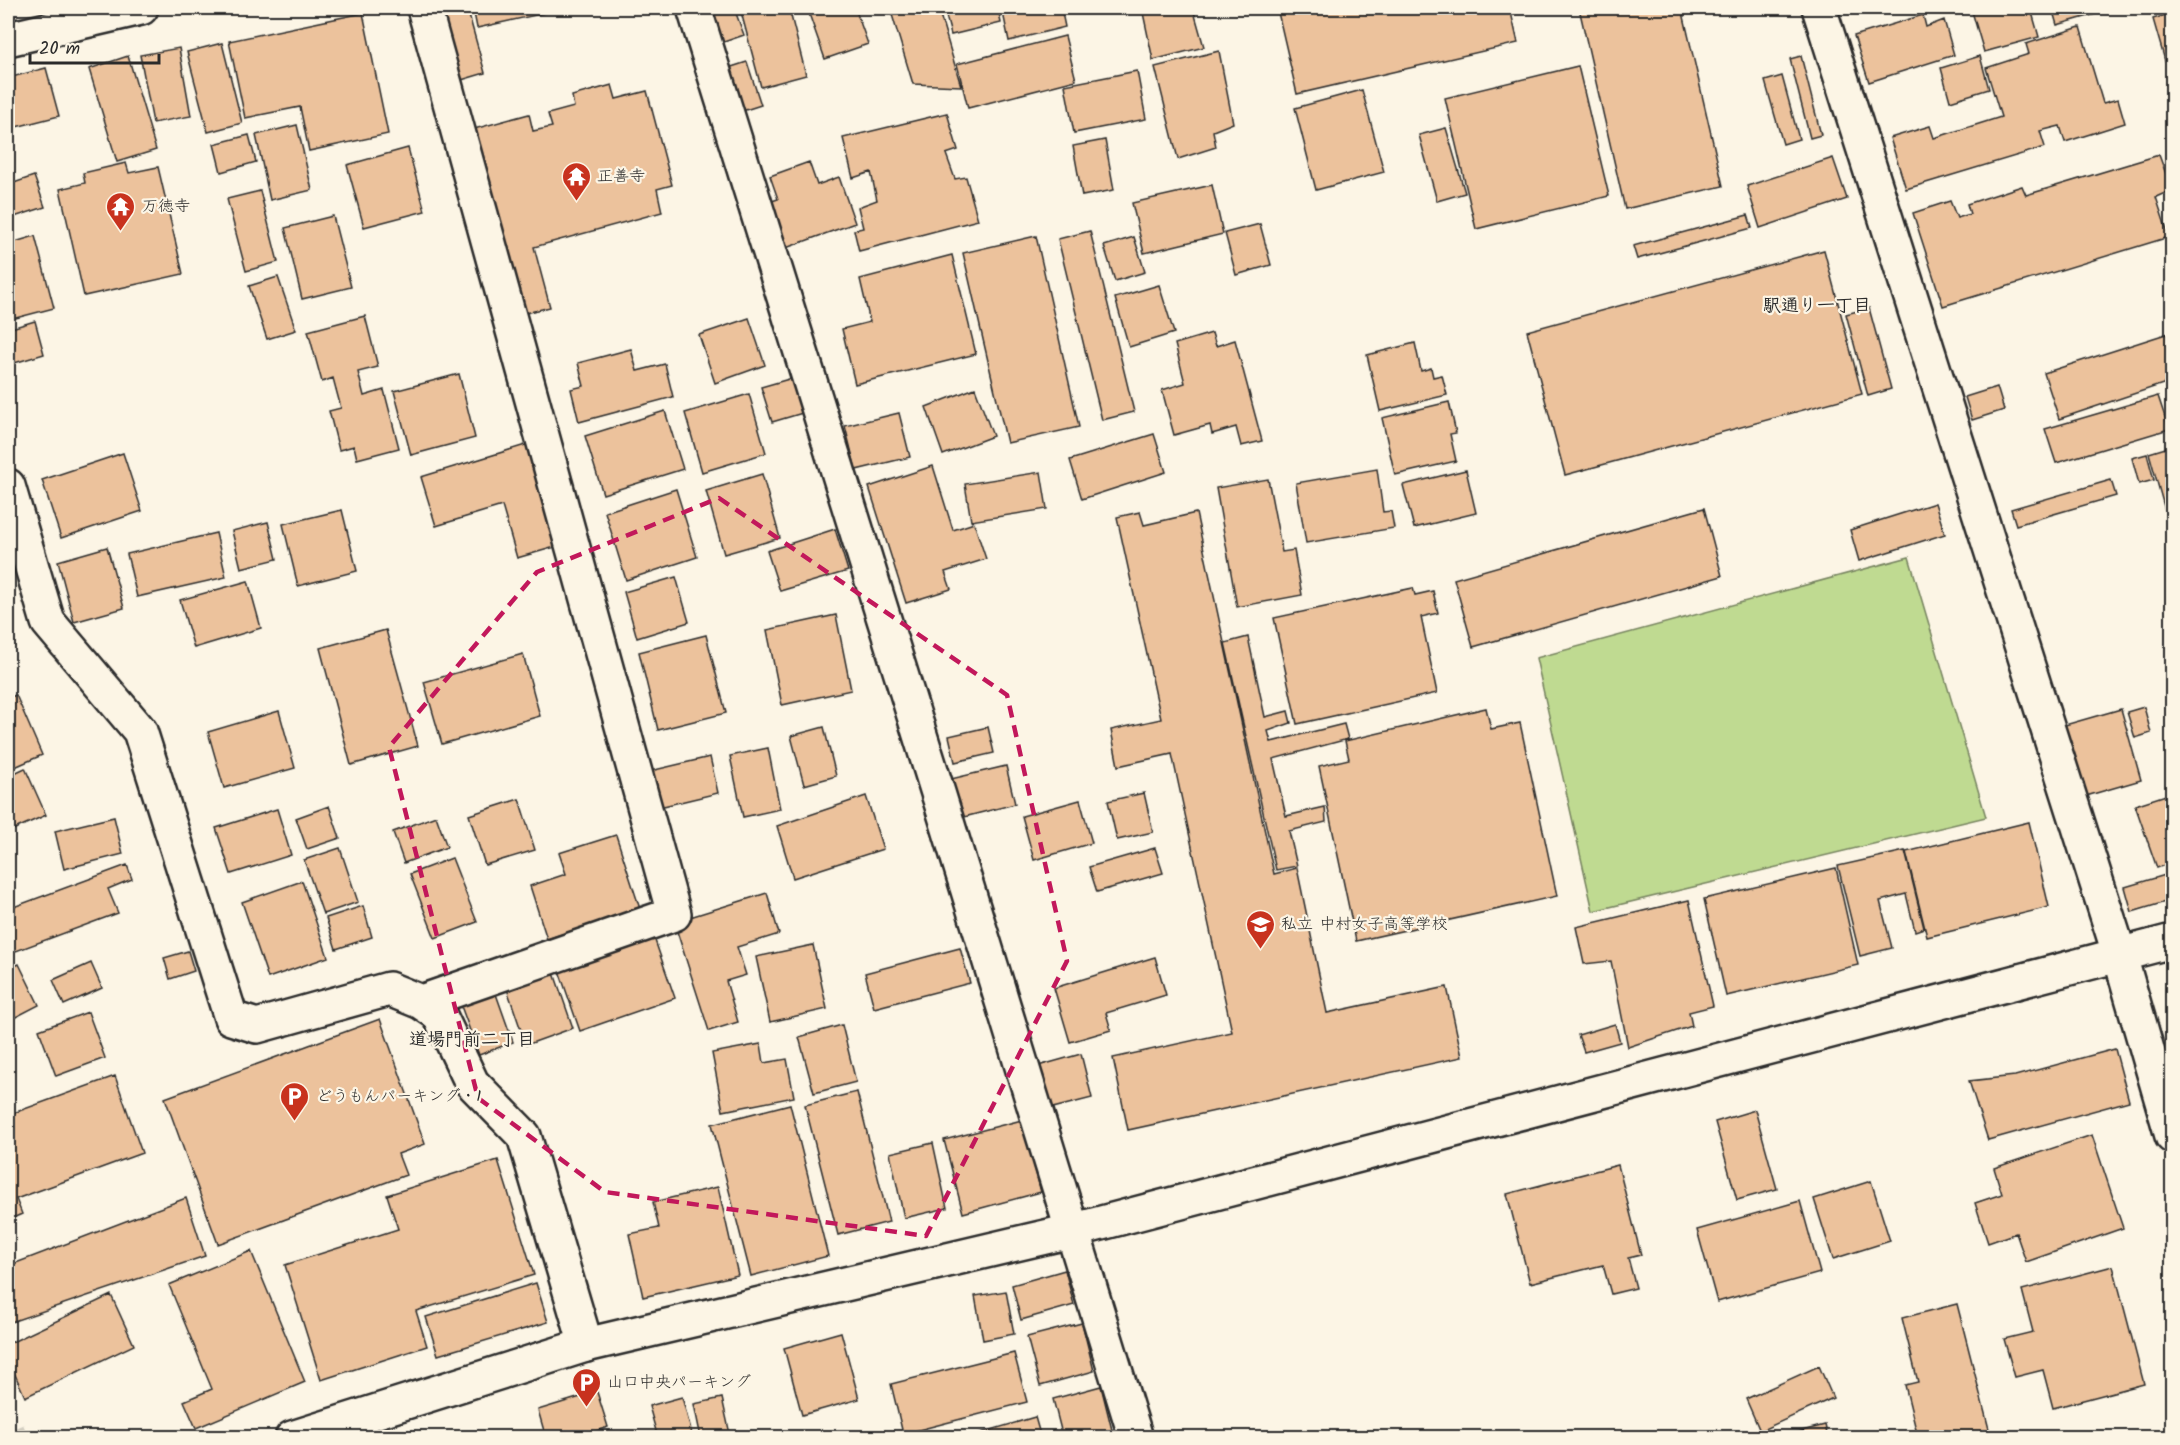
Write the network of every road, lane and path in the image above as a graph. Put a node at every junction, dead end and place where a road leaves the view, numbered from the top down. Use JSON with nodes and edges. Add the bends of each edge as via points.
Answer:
{"nodes":[{"id":1,"x":141,"y":8,"type":"edge"},
{"id":2,"x":424,"y":8,"type":"edge"},
{"id":3,"x":694,"y":8,"type":"edge"},
{"id":4,"x":1819,"y":8,"type":"edge"},
{"id":5,"x":8,"y":39,"type":"edge"},
{"id":6,"x":8,"y":486,"type":"edge"},
{"id":7,"x":2172,"y":941,"type":"edge"},
{"id":8,"x":2120,"y":956,"type":"junction"},
{"id":9,"x":421,"y":1002,"type":"junction"},
{"id":10,"x":2172,"y":1136,"type":"edge"},
{"id":11,"x":1071,"y":1231,"type":"junction"},
{"id":12,"x":586,"y":1345,"type":"junction"},
{"id":13,"x":292,"y":1437,"type":"edge"},
{"id":14,"x":1136,"y":1437,"type":"edge"}],
"edges":[{"from":1,"to":5,"type":"street"},
{"from":2,"to":9,"type":"street","via":[[674,914]]},
{"from":3,"to":11,"type":"street"},
{"from":4,"to":8,"type":"street"},
{"from":6,"to":9,"type":"street","via":[[48,622],[140,731],[231,1018],[256,1026],[389,989]]},
{"from":7,"to":8,"type":"street"},
{"from":8,"to":10,"type":"street"},
{"from":8,"to":11,"type":"street"},
{"from":9,"to":12,"type":"street","via":[[439,1014],[472,1083],[524,1136]]},
{"from":11,"to":12,"type":"street"},
{"from":11,"to":14,"type":"street"},
{"from":12,"to":13,"type":"street"}]}
